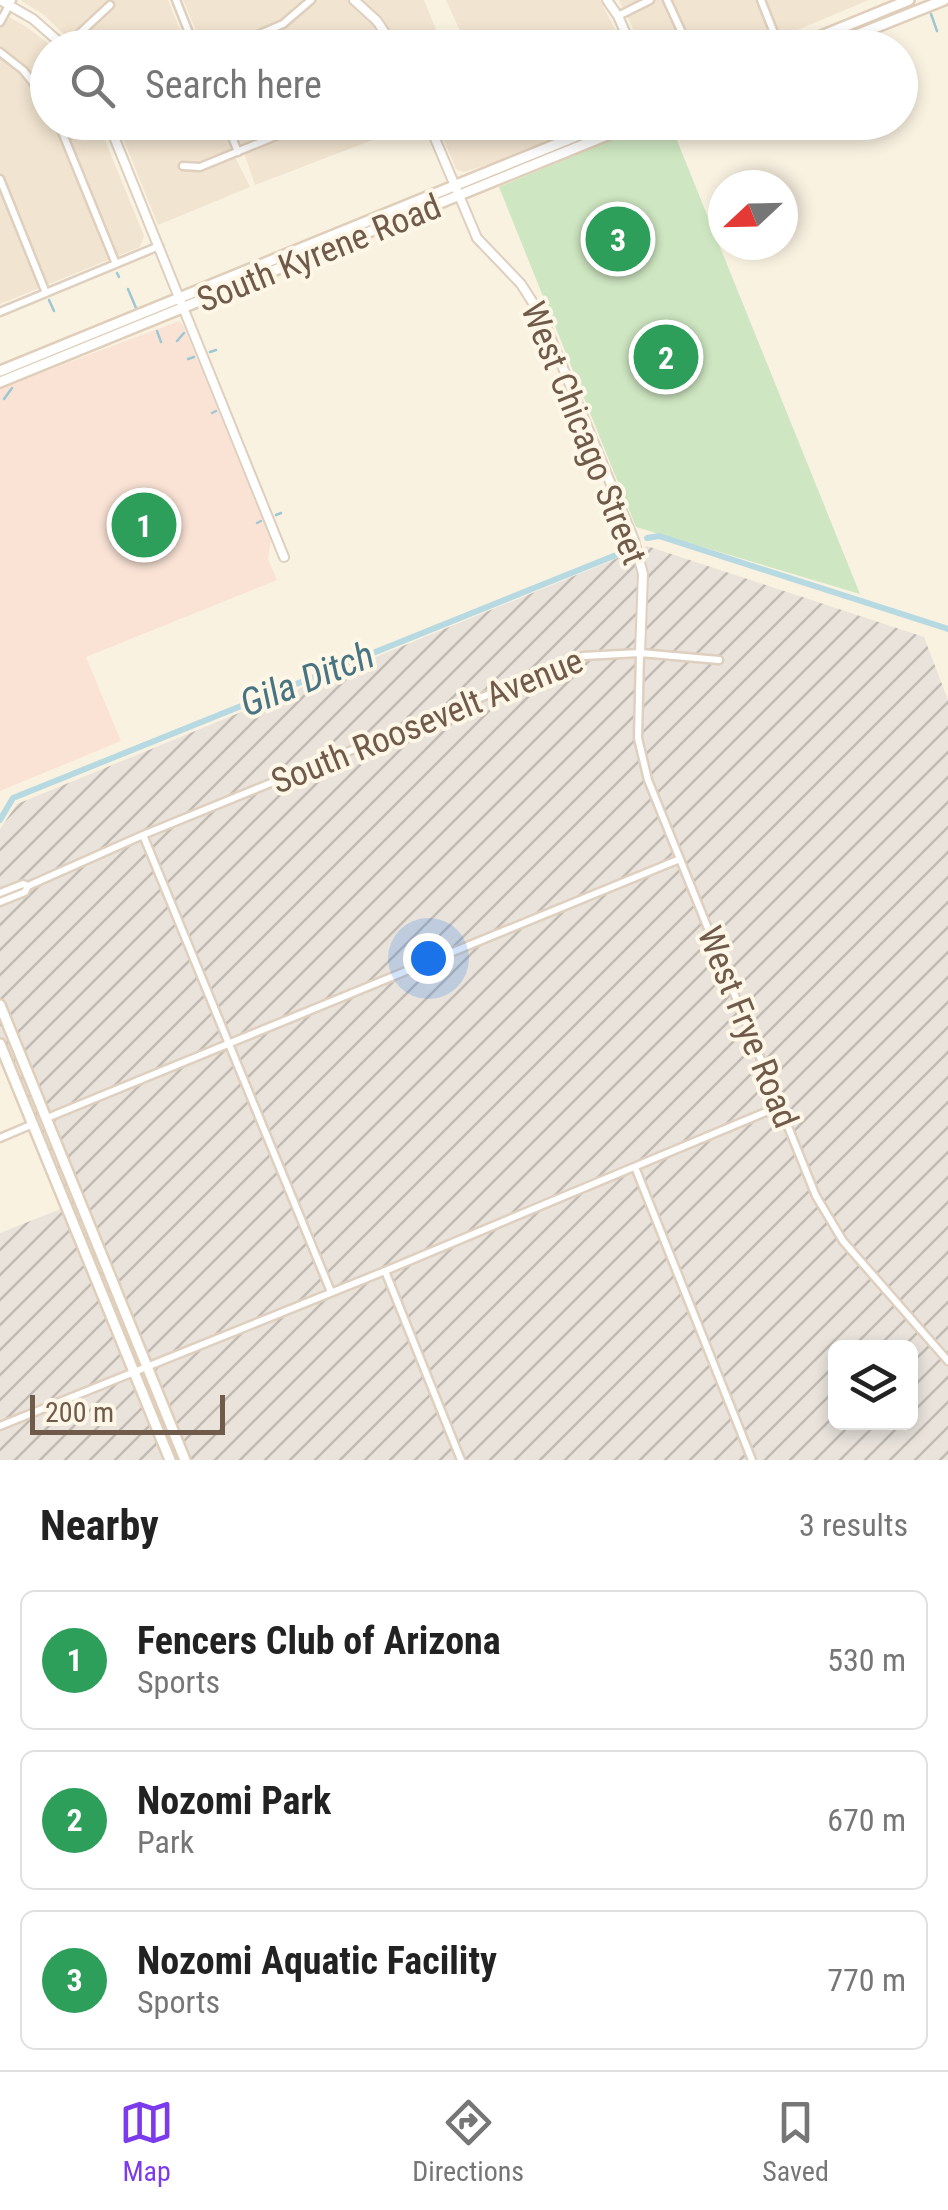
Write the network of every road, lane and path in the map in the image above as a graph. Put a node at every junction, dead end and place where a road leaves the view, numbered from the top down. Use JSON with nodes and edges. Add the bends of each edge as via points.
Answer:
{"nodes":[{"id":1,"x":176,"y":0,"type":"edge"},
{"id":2,"x":312,"y":0,"type":"edge"},
{"id":3,"x":608,"y":0,"type":"edge"},
{"id":4,"x":650,"y":0,"type":"edge"},
{"id":5,"x":667,"y":0,"type":"edge"},
{"id":6,"x":761,"y":0,"type":"edge"},
{"id":7,"x":908,"y":0,"type":"edge"},
{"id":8,"x":926,"y":0,"type":"edge"},
{"id":9,"x":944,"y":0,"type":"edge"},
{"id":10,"x":359,"y":1,"type":"edge"},
{"id":11,"x":7,"y":2,"type":"edge"},
{"id":12,"x":110,"y":5,"type":"dead end"},
{"id":13,"x":618,"y":16,"type":"junction"},
{"id":14,"x":0,"y":22,"type":"edge"},
{"id":15,"x":880,"y":25,"type":"junction"},
{"id":16,"x":46,"y":30,"type":"edge"},
{"id":17,"x":83,"y":30,"type":"edge"},
{"id":18,"x":188,"y":30,"type":"edge"},
{"id":19,"x":268,"y":30,"type":"edge"},
{"id":20,"x":381,"y":30,"type":"edge"},
{"id":21,"x":624,"y":30,"type":"edge"},
{"id":22,"x":680,"y":30,"type":"edge"},
{"id":23,"x":773,"y":30,"type":"edge"},
{"id":24,"x":836,"y":30,"type":"edge"},
{"id":25,"x":868,"y":30,"type":"edge"},
{"id":26,"x":0,"y":52,"type":"edge"},
{"id":27,"x":30,"y":78,"type":"edge"},
{"id":28,"x":65,"y":140,"type":"edge"},
{"id":29,"x":115,"y":140,"type":"edge"},
{"id":30,"x":233,"y":140,"type":"edge"},
{"id":31,"x":267,"y":140,"type":"edge"},
{"id":32,"x":435,"y":140,"type":"edge"},
{"id":33,"x":570,"y":140,"type":"edge"},
{"id":34,"x":591,"y":140,"type":"edge"},
{"id":35,"x":238,"y":152,"type":"junction"},
{"id":36,"x":183,"y":166,"type":"dead end"},
{"id":37,"x":0,"y":179,"type":"edge"},
{"id":38,"x":456,"y":191,"type":"junction"},
{"id":39,"x":159,"y":246,"type":"junction"},
{"id":40,"x":116,"y":264,"type":"junction"},
{"id":41,"x":46,"y":293,"type":"junction"},
{"id":42,"x":182,"y":303,"type":"junction"},
{"id":43,"x":0,"y":312,"type":"edge"},
{"id":44,"x":0,"y":371,"type":"edge"},
{"id":45,"x":0,"y":382,"type":"edge"},
{"id":46,"x":284,"y":558,"type":"dead end"},
{"id":47,"x":640,"y":653,"type":"junction"},
{"id":48,"x":719,"y":660,"type":"dead end"},
{"id":49,"x":143,"y":836,"type":"junction"},
{"id":50,"x":680,"y":859,"type":"junction"},
{"id":51,"x":28,"y":886,"type":"junction"},
{"id":52,"x":0,"y":893,"type":"edge"},
{"id":53,"x":0,"y":902,"type":"edge"},
{"id":54,"x":0,"y":1005,"type":"edge"},
{"id":55,"x":0,"y":1044,"type":"edge"},
{"id":56,"x":229,"y":1045,"type":"junction"},
{"id":57,"x":780,"y":1106,"type":"junction"},
{"id":58,"x":47,"y":1118,"type":"junction"},
{"id":59,"x":33,"y":1124,"type":"junction"},
{"id":60,"x":0,"y":1138,"type":"edge"},
{"id":61,"x":635,"y":1167,"type":"junction"},
{"id":62,"x":384,"y":1271,"type":"junction"},
{"id":63,"x":331,"y":1292,"type":"junction"},
{"id":64,"x":948,"y":1361,"type":"edge"},
{"id":65,"x":147,"y":1366,"type":"junction"},
{"id":66,"x":134,"y":1371,"type":"junction"},
{"id":67,"x":0,"y":1426,"type":"edge"},
{"id":68,"x":170,"y":1460,"type":"edge"},
{"id":69,"x":185,"y":1460,"type":"edge"},
{"id":70,"x":461,"y":1460,"type":"edge"},
{"id":71,"x":752,"y":1460,"type":"edge"}],
"edges":[{"from":1,"to":18,"type":"street"},
{"from":2,"to":19,"type":"street"},
{"from":3,"to":13,"type":"street"},
{"from":4,"to":13,"type":"street"},
{"from":5,"to":22,"type":"street"},
{"from":6,"to":23,"type":"street"},
{"from":7,"to":24,"type":"main road"},
{"from":8,"to":15,"type":"main road"},
{"from":9,"to":15,"type":"main road"},
{"from":10,"to":20,"type":"street"},
{"from":11,"to":14,"type":"street"},
{"from":11,"to":16,"type":"street"},
{"from":12,"to":17,"type":"street"},
{"from":13,"to":21,"type":"street"},
{"from":15,"to":25,"type":"main road"},
{"from":26,"to":27,"type":"street"},
{"from":28,"to":40,"type":"street"},
{"from":29,"to":39,"type":"street"},
{"from":30,"to":35,"type":"street"},
{"from":31,"to":35,"type":"street"},
{"from":32,"to":38,"type":"street","name":"West Chicago Street"},
{"from":33,"to":38,"type":"main road","name":"South Kyrene Road"},
{"from":34,"to":38,"type":"main road","name":"South Kyrene Road"},
{"from":35,"to":36,"type":"street","via":[[200,167]]},
{"from":37,"to":41,"type":"street"},
{"from":38,"to":42,"type":"main road","name":"South Kyrene Road"},
{"from":38,"to":47,"type":"street","name":"West Chicago Street","via":[[485,249],[542,316],[634,540],[643,574]]},
{"from":39,"to":40,"type":"street"},
{"from":39,"to":42,"type":"street"},
{"from":40,"to":41,"type":"street"},
{"from":41,"to":43,"type":"street"},
{"from":42,"to":44,"type":"main road","name":"South Kyrene Road"},
{"from":42,"to":45,"type":"main road","name":"South Kyrene Road"},
{"from":42,"to":46,"type":"street"},
{"from":47,"to":48,"type":"street","name":"South Roosevelt Avenue"},
{"from":47,"to":49,"type":"street","name":"South Roosevelt Avenue","via":[[583,656]]},
{"from":47,"to":50,"type":"street","name":"West Frye Road","via":[[638,738]]},
{"from":49,"to":51,"type":"street","name":"South Roosevelt Avenue"},
{"from":49,"to":56,"type":"street"},
{"from":50,"to":56,"type":"street"},
{"from":50,"to":57,"type":"street","name":"West Frye Road"},
{"from":51,"to":52,"type":"street"},
{"from":51,"to":53,"type":"street"},
{"from":54,"to":58,"type":"main road"},
{"from":55,"to":59,"type":"main road"},
{"from":56,"to":58,"type":"street"},
{"from":56,"to":63,"type":"street"},
{"from":57,"to":61,"type":"street"},
{"from":57,"to":64,"type":"street","name":"West Frye Road","via":[[838,1234]]},
{"from":58,"to":65,"type":"main road"},
{"from":59,"to":60,"type":"street"},
{"from":59,"to":66,"type":"main road"},
{"from":61,"to":62,"type":"street"},
{"from":61,"to":71,"type":"street"},
{"from":62,"to":63,"type":"street"},
{"from":62,"to":70,"type":"street"},
{"from":63,"to":65,"type":"street"},
{"from":65,"to":66,"type":"street"},
{"from":65,"to":69,"type":"main road"},
{"from":66,"to":67,"type":"street"},
{"from":66,"to":68,"type":"main road"}]}
